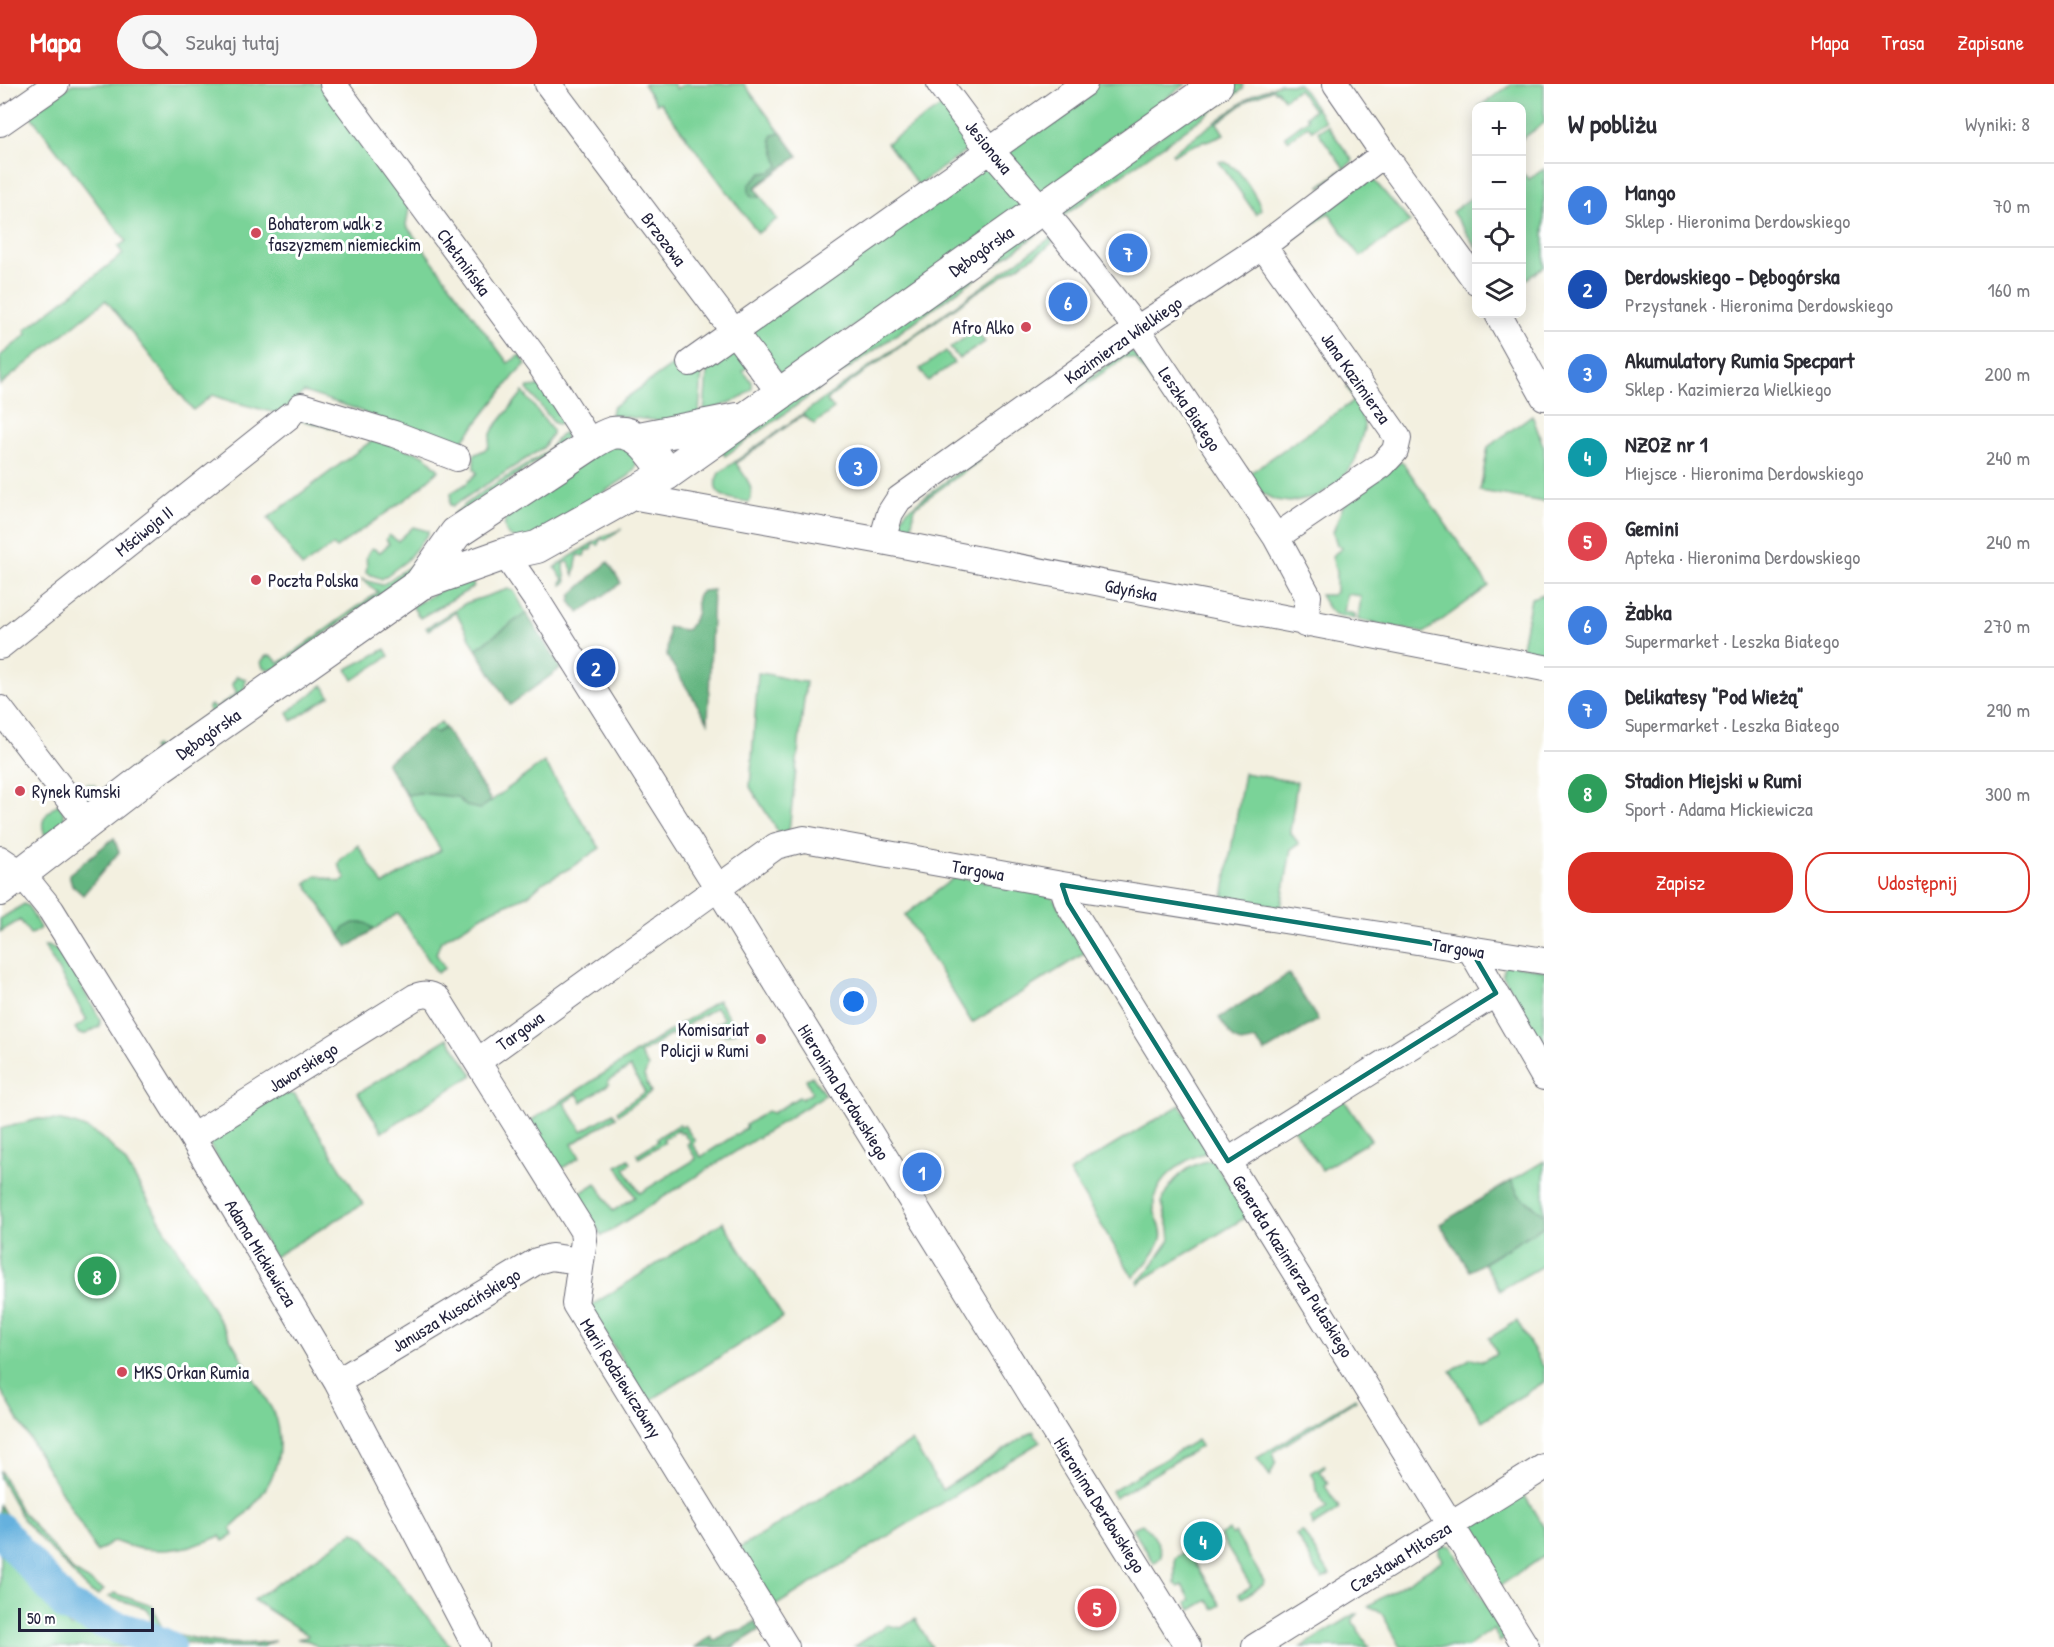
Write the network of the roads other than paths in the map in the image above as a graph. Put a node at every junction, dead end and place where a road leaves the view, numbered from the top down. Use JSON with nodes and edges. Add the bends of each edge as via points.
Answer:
{"nodes":[{"id":1,"x":56,"y":84,"type":"edge"},
{"id":2,"x":333,"y":84,"type":"edge"},
{"id":3,"x":548,"y":84,"type":"edge"},
{"id":4,"x":940,"y":84,"type":"edge"},
{"id":5,"x":1084,"y":84,"type":"edge"},
{"id":6,"x":1217,"y":84,"type":"edge"},
{"id":7,"x":1336,"y":84,"type":"edge"},
{"id":8,"x":0,"y":123,"type":"edge"},
{"id":9,"x":990,"y":151,"type":"junction"},
{"id":10,"x":1384,"y":154,"type":"junction"},
{"id":11,"x":1041,"y":209,"type":"junction"},
{"id":12,"x":1263,"y":246,"type":"junction"},
{"id":13,"x":1472,"y":275,"type":"edge"},
{"id":14,"x":1500,"y":318,"type":"edge"},
{"id":15,"x":1137,"y":329,"type":"junction"},
{"id":16,"x":734,"y":333,"type":"junction"},
{"id":17,"x":690,"y":363,"type":"dead end"},
{"id":18,"x":780,"y":393,"type":"junction"},
{"id":19,"x":1544,"y":397,"type":"edge"},
{"id":20,"x":746,"y":417,"type":"junction"},
{"id":21,"x":639,"y":438,"type":"junction"},
{"id":22,"x":591,"y":444,"type":"junction"},
{"id":23,"x":457,"y":458,"type":"dead end"},
{"id":24,"x":667,"y":474,"type":"junction"},
{"id":25,"x":631,"y":496,"type":"junction"},
{"id":26,"x":493,"y":507,"type":"junction"},
{"id":27,"x":718,"y":511,"type":"junction"},
{"id":28,"x":1276,"y":537,"type":"junction"},
{"id":29,"x":882,"y":541,"type":"junction"},
{"id":30,"x":537,"y":547,"type":"junction"},
{"id":31,"x":505,"y":554,"type":"junction"},
{"id":32,"x":420,"y":584,"type":"junction"},
{"id":33,"x":536,"y":599,"type":"junction"},
{"id":34,"x":1305,"y":624,"type":"junction"},
{"id":35,"x":0,"y":646,"type":"edge"},
{"id":36,"x":1544,"y":668,"type":"edge"},
{"id":37,"x":0,"y":709,"type":"edge"},
{"id":38,"x":88,"y":824,"type":"junction"},
{"id":39,"x":7,"y":874,"type":"edge"},
{"id":40,"x":1062,"y":885,"type":"junction"},
{"id":41,"x":718,"y":888,"type":"junction"},
{"id":42,"x":1471,"y":950,"type":"junction"},
{"id":43,"x":1544,"y":961,"type":"edge"},
{"id":44,"x":1496,"y":993,"type":"junction"},
{"id":45,"x":415,"y":997,"type":"joint"},
{"id":46,"x":478,"y":1061,"type":"junction"},
{"id":47,"x":1544,"y":1077,"type":"edge"},
{"id":48,"x":192,"y":1137,"type":"junction"},
{"id":49,"x":1228,"y":1161,"type":"junction"},
{"id":50,"x":581,"y":1261,"type":"junction"},
{"id":51,"x":337,"y":1382,"type":"junction"},
{"id":52,"x":1544,"y":1467,"type":"edge"},
{"id":53,"x":1452,"y":1524,"type":"junction"},
{"id":54,"x":476,"y":1647,"type":"edge"},
{"id":55,"x":786,"y":1647,"type":"edge"},
{"id":56,"x":1188,"y":1647,"type":"edge"},
{"id":57,"x":1255,"y":1647,"type":"edge"},
{"id":58,"x":1526,"y":1647,"type":"edge"}],
"edges":[{"from":1,"to":8,"type":"street"},
{"from":2,"to":22,"type":"street","name":"Chełmińska","via":[[541,366]]},
{"from":3,"to":16,"type":"street","name":"Brzozowa"},
{"from":4,"to":9,"type":"street","name":"Jesionowa"},
{"from":5,"to":9,"type":"street"},
{"from":6,"to":11,"type":"main road","name":"Dębogórska"},
{"from":7,"to":10,"type":"street"},
{"from":9,"to":11,"type":"street","name":"Jesionowa"},
{"from":9,"to":16,"type":"street"},
{"from":10,"to":12,"type":"street","name":"Kazimierza Wielkiego"},
{"from":10,"to":13,"type":"street"},
{"from":11,"to":15,"type":"street","name":"Leszka Białego"},
{"from":11,"to":18,"type":"main road","name":"Dębogórska"},
{"from":12,"to":15,"type":"street","name":"Kazimierza Wielkiego"},
{"from":12,"to":28,"type":"street","name":"Jana Kazimierza","via":[[1398,438],[1395,451],[1382,465]]},
{"from":14,"to":19,"type":"street"},
{"from":15,"to":28,"type":"street","name":"Leszka Białego"},
{"from":15,"to":29,"type":"street","name":"Kazimierza Wielkiego","via":[[899,499],[890,513]]},
{"from":16,"to":17,"type":"street"},
{"from":16,"to":18,"type":"street","name":"Brzozowa"},
{"from":18,"to":20,"type":"main road","name":"Dębogórska"},
{"from":20,"to":21,"type":"main road","name":"Dębogórska"},
{"from":20,"to":24,"type":"main road","name":"Dębogórska"},
{"from":21,"to":22,"type":"main road","name":"Dębogórska","via":[[611,433]]},
{"from":21,"to":24,"type":"main road"},
{"from":22,"to":26,"type":"main road","name":"Dębogórska"},
{"from":23,"to":35,"type":"street","name":"Mściwoja II","via":[[394,434],[295,411]]},
{"from":24,"to":25,"type":"main road","name":"Dębogórska"},
{"from":24,"to":27,"type":"street","name":"Gdyńska"},
{"from":25,"to":27,"type":"street","name":"Gdyńska"},
{"from":25,"to":30,"type":"main road","name":"Dębogórska"},
{"from":26,"to":31,"type":"main road","via":[[492,532]]},
{"from":26,"to":32,"type":"main road","name":"Dębogórska","via":[[456,533]]},
{"from":27,"to":29,"type":"street","name":"Gdyńska"},
{"from":28,"to":34,"type":"street","name":"Leszka Białego","via":[[1308,596]]},
{"from":29,"to":34,"type":"street","name":"Gdyńska"},
{"from":30,"to":31,"type":"main road","name":"Dębogórska"},
{"from":30,"to":33,"type":"street"},
{"from":31,"to":32,"type":"main road","name":"Dębogórska"},
{"from":31,"to":33,"type":"street","name":"Hieronima Derdowskiego"},
{"from":32,"to":38,"type":"main road","name":"Dębogórska","via":[[157,769]]},
{"from":33,"to":41,"type":"street","name":"Hieronima Derdowskiego"},
{"from":34,"to":36,"type":"street","name":"Gdyńska"},
{"from":37,"to":38,"type":"street"},
{"from":38,"to":39,"type":"main road","name":"Dębogórska"},
{"from":39,"to":48,"type":"street","name":"Adama Mickiewicza","via":[[51,909]]},
{"from":40,"to":41,"type":"street","name":"Targowa","via":[[804,839],[776,846]]},
{"from":40,"to":42,"type":"street","name":"Targowa"},
{"from":40,"to":49,"type":"street","name":"Generała Kazimierza Pułaskiego","via":[[1068,903]]},
{"from":41,"to":46,"type":"street","name":"Targowa"},
{"from":41,"to":56,"type":"street","name":"Hieronima Derdowskiego"},
{"from":42,"to":43,"type":"street","name":"Targowa"},
{"from":42,"to":44,"type":"street"},
{"from":44,"to":47,"type":"street"},
{"from":44,"to":49,"type":"street"},
{"from":45,"to":46,"type":"street","name":"Marii Rodziewiczówny","via":[[431,994],[438,999]]},
{"from":45,"to":48,"type":"street","name":"Jaworskiego"},
{"from":46,"to":50,"type":"street","name":"Marii Rodziewiczówny","via":[[583,1231]]},
{"from":48,"to":51,"type":"street","name":"Adama Mickiewicza"},
{"from":49,"to":53,"type":"street","name":"Generała Kazimierza Pułaskiego"},
{"from":50,"to":51,"type":"street","name":"Janusza Kusocińskiego","via":[[551,1257],[537,1261]]},
{"from":50,"to":55,"type":"street","name":"Marii Rodziewiczówny","via":[[575,1304]]},
{"from":51,"to":54,"type":"street","name":"Adama Mickiewicza"},
{"from":52,"to":53,"type":"street","name":"Czesława Miłosza"},
{"from":53,"to":57,"type":"street","name":"Czesława Miłosza"},
{"from":53,"to":58,"type":"street","name":"Generała Kazimierza Pułaskiego"}]}
